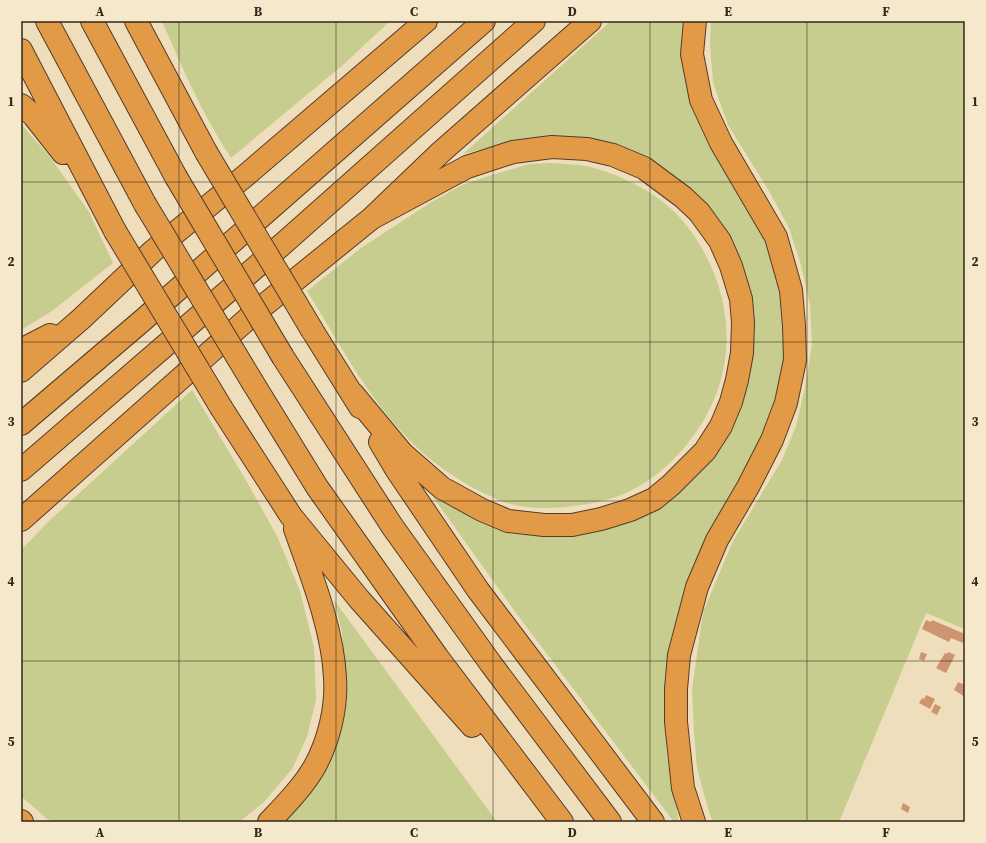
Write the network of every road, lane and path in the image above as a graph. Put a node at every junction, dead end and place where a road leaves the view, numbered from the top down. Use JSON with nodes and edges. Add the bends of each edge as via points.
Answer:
{"nodes":[{"id":1,"x":47,"y":21,"type":"edge"},
{"id":2,"x":92,"y":21,"type":"edge"},
{"id":3,"x":136,"y":21,"type":"edge"},
{"id":4,"x":410,"y":21,"type":"edge"},
{"id":5,"x":426,"y":21,"type":"edge"},
{"id":6,"x":484,"y":21,"type":"edge"},
{"id":7,"x":534,"y":21,"type":"edge"},
{"id":8,"x":590,"y":21,"type":"edge"},
{"id":9,"x":695,"y":21,"type":"edge"},
{"id":10,"x":396,"y":48,"type":"junction"},
{"id":11,"x":21,"y":50,"type":"edge"},
{"id":12,"x":21,"y":106,"type":"edge"},
{"id":13,"x":372,"y":218,"type":"junction"},
{"id":14,"x":115,"y":231,"type":"junction"},
{"id":15,"x":81,"y":319,"type":"junction"},
{"id":16,"x":21,"y":350,"type":"edge"},
{"id":17,"x":21,"y":371,"type":"edge"},
{"id":18,"x":353,"y":394,"type":"junction"},
{"id":19,"x":21,"y":424,"type":"edge"},
{"id":20,"x":21,"y":470,"type":"edge"},
{"id":21,"x":291,"y":516,"type":"junction"},
{"id":22,"x":23,"y":521,"type":"edge"},
{"id":23,"x":269,"y":822,"type":"edge"},
{"id":24,"x":559,"y":822,"type":"edge"},
{"id":25,"x":562,"y":822,"type":"edge"},
{"id":26,"x":610,"y":822,"type":"edge"},
{"id":27,"x":653,"y":822,"type":"edge"},
{"id":28,"x":694,"y":822,"type":"edge"}],
"edges":[{"from":1,"to":25,"type":"highway","bridge":true,"via":[[145,204],[317,486],[433,652]]},
{"from":2,"to":26,"type":"highway","bridge":true,"via":[[176,177],[283,356],[392,526],[491,664]]},
{"from":3,"to":18,"type":"highway","bridge":true,"via":[[206,152]]},
{"from":4,"to":10,"type":"highway"},
{"from":5,"to":10,"type":"highway"},
{"from":6,"to":19,"type":"highway"},
{"from":7,"to":20,"type":"highway","via":[[285,242]]},
{"from":8,"to":13,"type":"highway","via":[[441,152]]},
{"from":9,"to":28,"type":"highway","via":[[692,54],[701,100],[721,143],[776,237],[791,290],[795,360],[786,403],[772,440],[717,540],[697,587],[679,655],[676,722],[683,788]]},
{"from":10,"to":15,"type":"highway","via":[[153,251]]},
{"from":11,"to":14,"type":"highway"},
{"from":12,"to":14,"type":"highway","via":[[33,115],[57,144]]},
{"from":13,"to":18,"type":"highway","via":[[467,167],[513,152],[552,147],[587,149],[613,155],[644,168],[678,193],[699,212],[720,241],[741,298],[742,353],[738,380],[731,402],[721,426],[705,451],[654,499],[630,510],[572,525],[508,521],[442,488],[402,453]]},
{"from":13,"to":22,"type":"highway","via":[[252,315]]},
{"from":14,"to":21,"type":"highway","bridge":true,"via":[[222,409]]},
{"from":15,"to":16,"type":"highway"},
{"from":15,"to":17,"type":"highway"},
{"from":18,"to":27,"type":"highway","via":[[396,469],[478,590]]},
{"from":21,"to":23,"type":"highway","via":[[323,614],[331,648],[336,678],[334,709],[328,736],[315,766],[295,794]]},
{"from":21,"to":24,"type":"highway","via":[[359,599]]}]}
